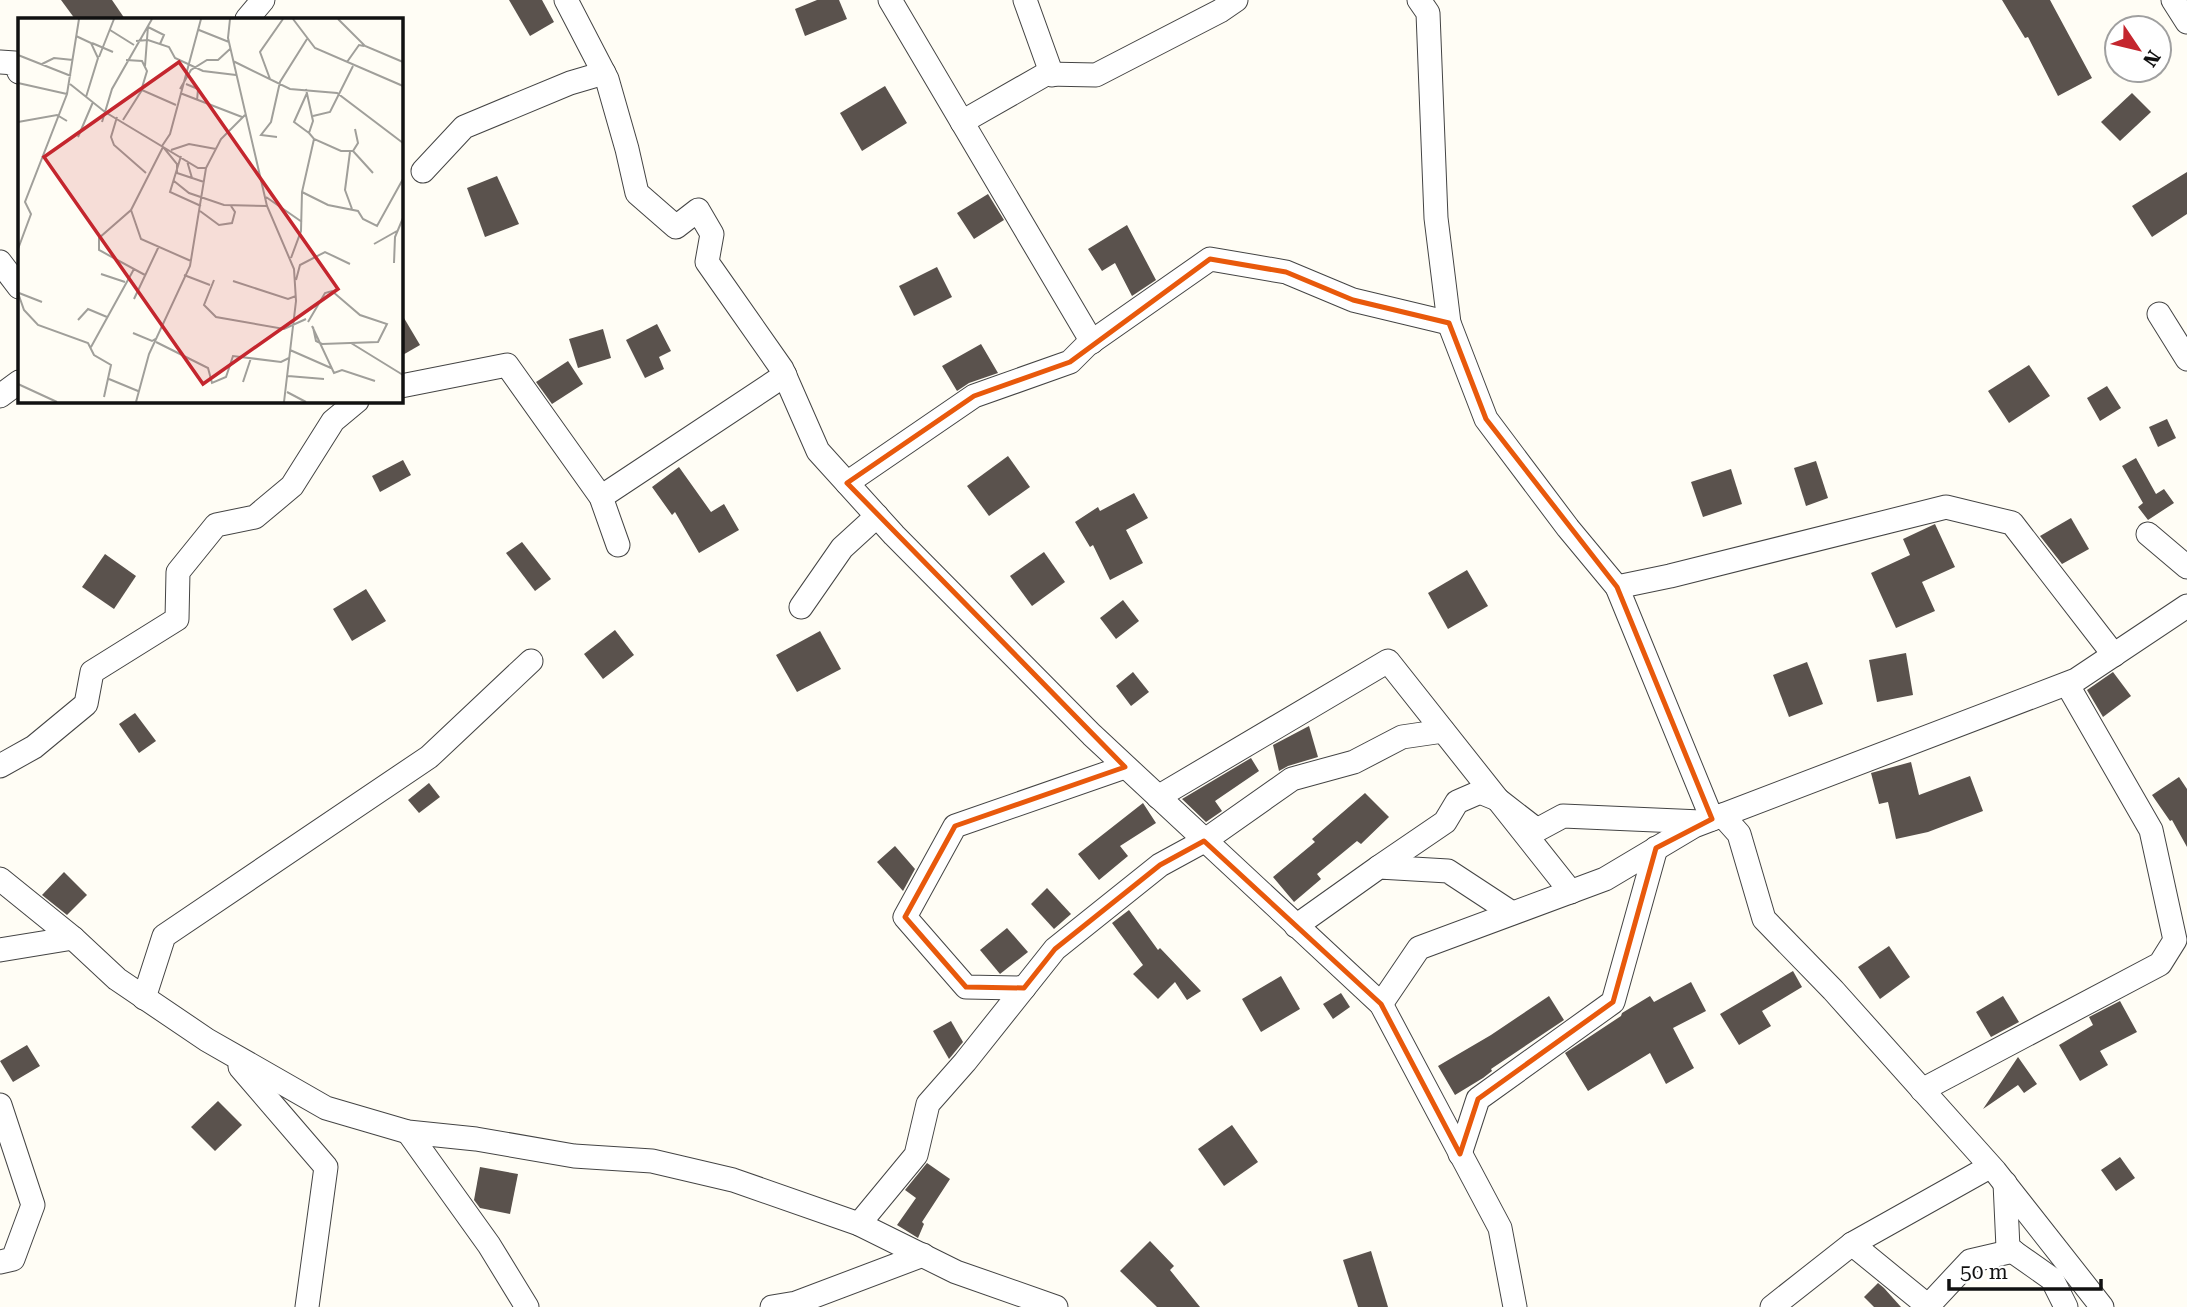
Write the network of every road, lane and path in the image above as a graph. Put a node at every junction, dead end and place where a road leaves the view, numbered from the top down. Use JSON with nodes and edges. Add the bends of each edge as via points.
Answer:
{"nodes":[{"id":1,"x":263,"y":0,"type":"edge"},
{"id":2,"x":566,"y":0,"type":"edge"},
{"id":3,"x":890,"y":0,"type":"edge"},
{"id":4,"x":1025,"y":0,"type":"edge"},
{"id":5,"x":1236,"y":0,"type":"edge"},
{"id":6,"x":1419,"y":0,"type":"edge"},
{"id":7,"x":2173,"y":0,"type":"edge"},
{"id":8,"x":248,"y":18,"type":"edge"},
{"id":9,"x":2187,"y":22,"type":"edge"},
{"id":10,"x":0,"y":62,"type":"edge"},
{"id":11,"x":18,"y":70,"type":"edge"},
{"id":12,"x":604,"y":73,"type":"junction"},
{"id":13,"x":1052,"y":75,"type":"junction"},
{"id":14,"x":962,"y":122,"type":"junction"},
{"id":15,"x":423,"y":171,"type":"dead end"},
{"id":16,"x":0,"y":262,"type":"edge"},
{"id":17,"x":18,"y":286,"type":"edge"},
{"id":18,"x":2159,"y":314,"type":"dead end"},
{"id":19,"x":1449,"y":323,"type":"junction"},
{"id":20,"x":1092,"y":342,"type":"junction"},
{"id":21,"x":2187,"y":359,"type":"edge"},
{"id":22,"x":785,"y":375,"type":"junction"},
{"id":23,"x":18,"y":383,"type":"edge"},
{"id":24,"x":402,"y":386,"type":"edge"},
{"id":25,"x":0,"y":396,"type":"edge"},
{"id":26,"x":356,"y":402,"type":"edge"},
{"id":27,"x":847,"y":483,"type":"junction"},
{"id":28,"x":601,"y":498,"type":"junction"},
{"id":29,"x":877,"y":516,"type":"junction"},
{"id":30,"x":2148,"y":534,"type":"dead end"},
{"id":31,"x":618,"y":545,"type":"dead end"},
{"id":32,"x":2187,"y":568,"type":"edge"},
{"id":33,"x":1617,"y":586,"type":"junction"},
{"id":34,"x":2187,"y":606,"type":"edge"},
{"id":35,"x":801,"y":607,"type":"dead end"},
{"id":36,"x":2114,"y":655,"type":"junction"},
{"id":37,"x":531,"y":661,"type":"dead end"},
{"id":38,"x":2067,"y":684,"type":"junction"},
{"id":39,"x":1443,"y":731,"type":"junction"},
{"id":40,"x":0,"y":766,"type":"edge"},
{"id":41,"x":1125,"y":766,"type":"junction"},
{"id":42,"x":1158,"y":797,"type":"junction"},
{"id":43,"x":1497,"y":799,"type":"junction"},
{"id":44,"x":1713,"y":818,"type":"junction"},
{"id":45,"x":1204,"y":841,"type":"junction"},
{"id":46,"x":1656,"y":848,"type":"junction"},
{"id":47,"x":1379,"y":867,"type":"junction"},
{"id":48,"x":0,"y":879,"type":"edge"},
{"id":49,"x":1571,"y":891,"type":"junction"},
{"id":50,"x":1512,"y":913,"type":"junction"},
{"id":51,"x":1296,"y":926,"type":"junction"},
{"id":52,"x":2180,"y":935,"type":"edge"},
{"id":53,"x":73,"y":938,"type":"junction"},
{"id":54,"x":0,"y":950,"type":"edge"},
{"id":55,"x":1024,"y":988,"type":"junction"},
{"id":56,"x":144,"y":998,"type":"junction"},
{"id":57,"x":1381,"y":1004,"type":"junction"},
{"id":58,"x":227,"y":1052,"type":"junction"},
{"id":59,"x":1922,"y":1090,"type":"junction"},
{"id":60,"x":0,"y":1105,"type":"edge"},
{"id":61,"x":408,"y":1132,"type":"junction"},
{"id":62,"x":1460,"y":1154,"type":"junction"},
{"id":63,"x":1984,"y":1170,"type":"dead end"},
{"id":64,"x":2005,"y":1183,"type":"junction"},
{"id":65,"x":859,"y":1224,"type":"junction"},
{"id":66,"x":1852,"y":1244,"type":"junction"},
{"id":67,"x":2013,"y":1251,"type":"junction"},
{"id":68,"x":923,"y":1255,"type":"junction"},
{"id":69,"x":0,"y":1262,"type":"edge"},
{"id":70,"x":307,"y":1307,"type":"edge"},
{"id":71,"x":527,"y":1307,"type":"edge"},
{"id":72,"x":772,"y":1307,"type":"edge"},
{"id":73,"x":1056,"y":1307,"type":"edge"},
{"id":74,"x":1515,"y":1307,"type":"edge"},
{"id":75,"x":1772,"y":1307,"type":"edge"},
{"id":76,"x":2066,"y":1307,"type":"edge"},
{"id":77,"x":2102,"y":1307,"type":"edge"}],
"edges":[{"from":1,"to":8,"type":"street"},
{"from":2,"to":12,"type":"street"},
{"from":3,"to":14,"type":"street"},
{"from":4,"to":13,"type":"street"},
{"from":5,"to":13,"type":"street","via":[[1096,75]]},
{"from":6,"to":19,"type":"street","via":[[1427,13],[1436,218]]},
{"from":7,"to":9,"type":"street"},
{"from":10,"to":11,"type":"street","via":[[15,63]]},
{"from":12,"to":15,"type":"street","via":[[464,127]]},
{"from":12,"to":22,"type":"street","via":[[637,193],[676,227],[698,211],[712,234],[707,262]]},
{"from":13,"to":14,"type":"street","via":[[1046,74]]},
{"from":14,"to":20,"type":"street"},
{"from":16,"to":17,"type":"street"},
{"from":18,"to":21,"type":"street"},
{"from":19,"to":20,"type":"street","via":[[1353,300],[1286,272],[1210,259]]},
{"from":19,"to":33,"type":"street","via":[[1486,419]]},
{"from":20,"to":27,"type":"street","via":[[1070,362],[974,396]]},
{"from":22,"to":27,"type":"street","via":[[818,451]]},
{"from":22,"to":28,"type":"street"},
{"from":23,"to":25,"type":"street"},
{"from":24,"to":28,"type":"street","via":[[507,365]]},
{"from":26,"to":40,"type":"street","via":[[333,421],[292,486],[255,517],[216,525],[178,572],[177,619],[92,672],[86,704],[34,747]]},
{"from":27,"to":29,"type":"street"},
{"from":28,"to":31,"type":"street"},
{"from":29,"to":35,"type":"street","via":[[842,548]]},
{"from":29,"to":41,"type":"street"},
{"from":30,"to":32,"type":"street"},
{"from":33,"to":36,"type":"street","via":[[1945,507],[2012,523]]},
{"from":33,"to":44,"type":"street"},
{"from":34,"to":36,"type":"street"},
{"from":36,"to":38,"type":"street"},
{"from":37,"to":56,"type":"street","via":[[429,757],[164,936]]},
{"from":38,"to":44,"type":"street"},
{"from":38,"to":52,"type":"street","via":[[2151,830]]},
{"from":39,"to":42,"type":"street","via":[[1388,661]]},
{"from":39,"to":43,"type":"street"},
{"from":39,"to":45,"type":"street","via":[[1402,737],[1354,762],[1292,779]]},
{"from":41,"to":42,"type":"street"},
{"from":41,"to":55,"type":"street","via":[[955,826],[905,917],[966,987]]},
{"from":42,"to":45,"type":"street"},
{"from":43,"to":44,"type":"street","via":[[1537,830],[1563,816]]},
{"from":43,"to":47,"type":"street","via":[[1480,792],[1457,802],[1445,822]]},
{"from":43,"to":49,"type":"street"},
{"from":44,"to":46,"type":"street"},
{"from":44,"to":59,"type":"street","via":[[1739,834],[1764,919]]},
{"from":45,"to":51,"type":"street"},
{"from":45,"to":55,"type":"street","via":[[1160,865],[1055,949]]},
{"from":46,"to":49,"type":"street","via":[[1605,879]]},
{"from":46,"to":62,"type":"street","via":[[1613,1002],[1478,1099]]},
{"from":47,"to":50,"type":"street","via":[[1448,871]]},
{"from":47,"to":51,"type":"street"},
{"from":48,"to":53,"type":"street"},
{"from":49,"to":50,"type":"street"},
{"from":50,"to":57,"type":"street","via":[[1419,948]]},
{"from":51,"to":57,"type":"street"},
{"from":52,"to":59,"type":"street","via":[[2160,964]]},
{"from":53,"to":54,"type":"street"},
{"from":53,"to":56,"type":"street"},
{"from":55,"to":65,"type":"street","via":[[928,1104],[915,1155]]},
{"from":56,"to":58,"type":"street"},
{"from":57,"to":62,"type":"street"},
{"from":58,"to":61,"type":"street","via":[[326,1108]]},
{"from":58,"to":70,"type":"street","via":[[326,1167]]},
{"from":59,"to":64,"type":"street"},
{"from":60,"to":69,"type":"street","via":[[33,1205],[13,1259]]},
{"from":61,"to":65,"type":"street","via":[[574,1156],[652,1161],[733,1180]]},
{"from":61,"to":71,"type":"street"},
{"from":62,"to":74,"type":"street","via":[[1500,1228]]},
{"from":63,"to":66,"type":"street"},
{"from":64,"to":67,"type":"street","via":[[2008,1248]]},
{"from":64,"to":77,"type":"street"},
{"from":65,"to":68,"type":"street"},
{"from":66,"to":67,"type":"street","via":[[1928,1306],[1970,1261]]},
{"from":66,"to":75,"type":"street"},
{"from":67,"to":76,"type":"street","via":[[2052,1279]]},
{"from":68,"to":72,"type":"street","via":[[796,1303]]},
{"from":68,"to":73,"type":"street","via":[[956,1272]]}]}
